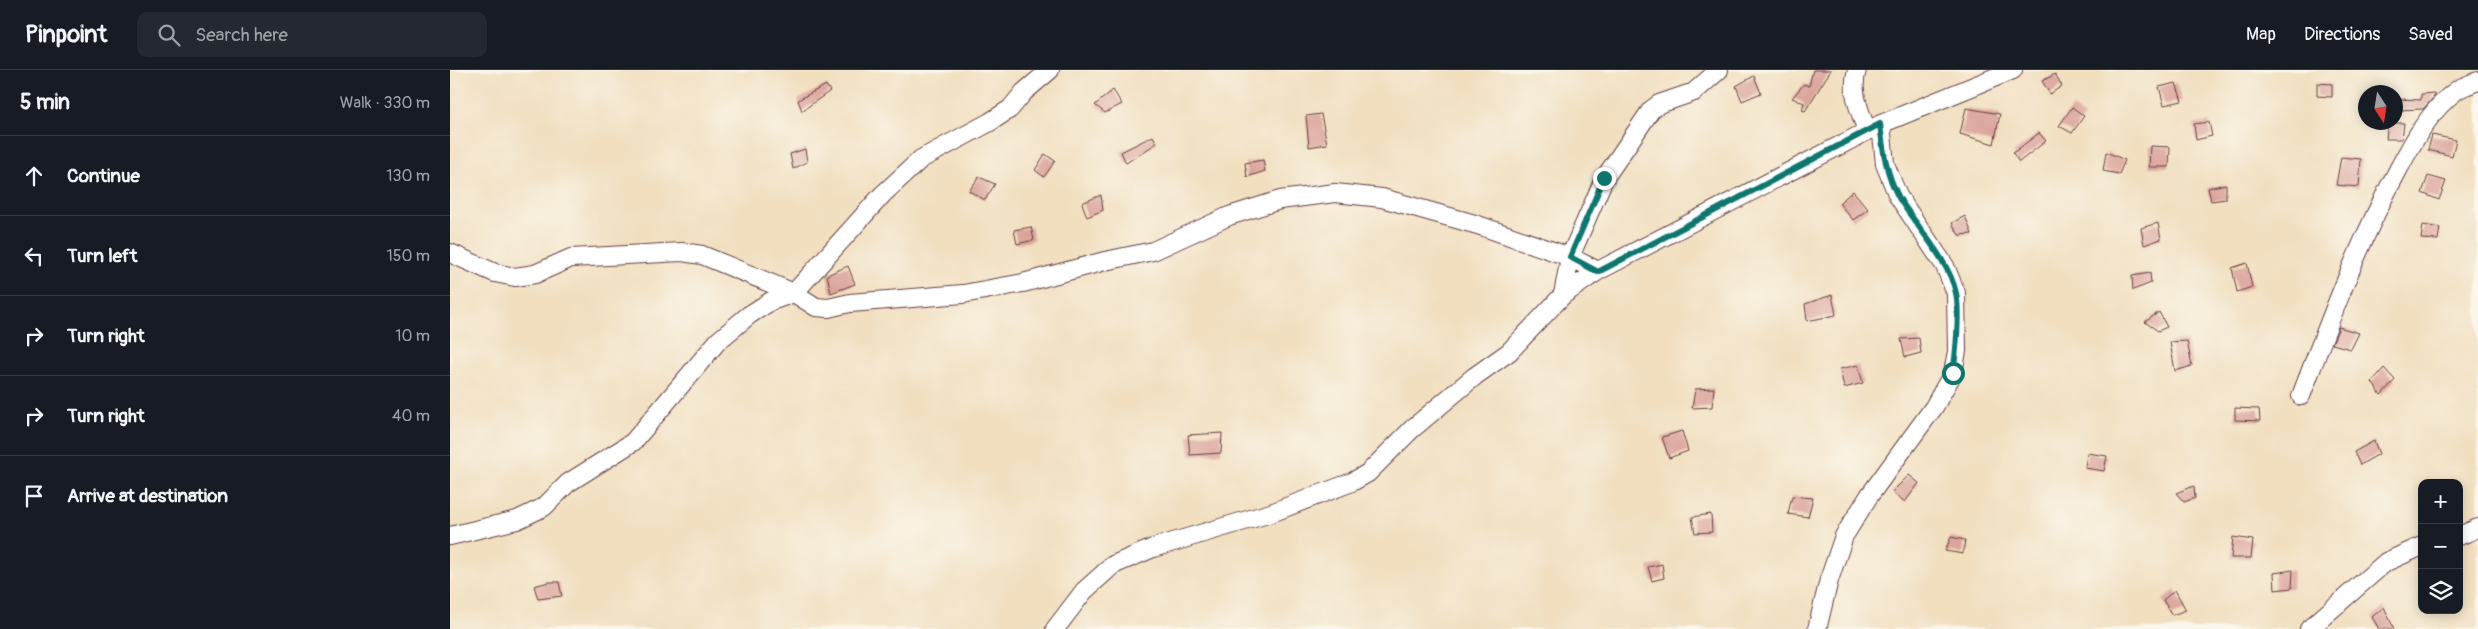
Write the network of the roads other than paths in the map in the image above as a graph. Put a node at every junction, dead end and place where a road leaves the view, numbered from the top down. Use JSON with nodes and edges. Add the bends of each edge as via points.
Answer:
{"nodes":[{"id":1,"x":1050,"y":70,"type":"edge"},
{"id":2,"x":1719,"y":70,"type":"edge"},
{"id":3,"x":1857,"y":70,"type":"edge"},
{"id":4,"x":2013,"y":70,"type":"edge"},
{"id":5,"x":2478,"y":81,"type":"edge"},
{"id":6,"x":1874,"y":128,"type":"junction"},
{"id":7,"x":450,"y":253,"type":"edge"},
{"id":8,"x":1570,"y":257,"type":"junction"},
{"id":9,"x":1598,"y":272,"type":"junction"},
{"id":10,"x":794,"y":293,"type":"junction"},
{"id":11,"x":1563,"y":295,"type":"junction"},
{"id":12,"x":2301,"y":396,"type":"dead end"},
{"id":13,"x":2478,"y":528,"type":"edge"},
{"id":14,"x":2463,"y":534,"type":"edge"},
{"id":15,"x":450,"y":536,"type":"edge"},
{"id":16,"x":2418,"y":548,"type":"edge"},
{"id":17,"x":1055,"y":629,"type":"edge"},
{"id":18,"x":1817,"y":629,"type":"edge"},
{"id":19,"x":2309,"y":629,"type":"edge"}],
"edges":[{"from":1,"to":10,"type":"street","via":[[1010,109],[921,159],[883,194]]},
{"from":2,"to":8,"type":"street","via":[[1694,92],[1659,104],[1652,110],[1604,178]]},
{"from":3,"to":6,"type":"street","via":[[1855,97]]},
{"from":4,"to":6,"type":"street"},
{"from":5,"to":12,"type":"street","via":[[2459,88],[2446,99],[2419,131],[2378,206],[2333,310]]},
{"from":6,"to":9,"type":"street"},
{"from":6,"to":18,"type":"street","via":[[1898,196],[1945,266],[1956,293],[1957,351],[1953,373],[1934,407],[1844,536]]},
{"from":7,"to":10,"type":"street","via":[[495,273],[515,277],[535,274],[571,258],[682,252],[702,255]]},
{"from":8,"to":9,"type":"street"},
{"from":8,"to":10,"type":"street","via":[[1478,225],[1382,198],[1335,194],[1280,200],[1230,216],[1153,251],[989,290],[850,303],[828,308],[816,307]]},
{"from":8,"to":11,"type":"street"},
{"from":9,"to":11,"type":"street"},
{"from":10,"to":15,"type":"street","via":[[771,301],[718,341],[633,442],[568,483],[544,507],[517,520]]},
{"from":11,"to":17,"type":"street","via":[[1509,352],[1412,429],[1368,473],[1271,514],[1153,548],[1113,566],[1084,591]]},
{"from":13,"to":14,"type":"street"},
{"from":16,"to":19,"type":"street","via":[[2386,562]]}]}
